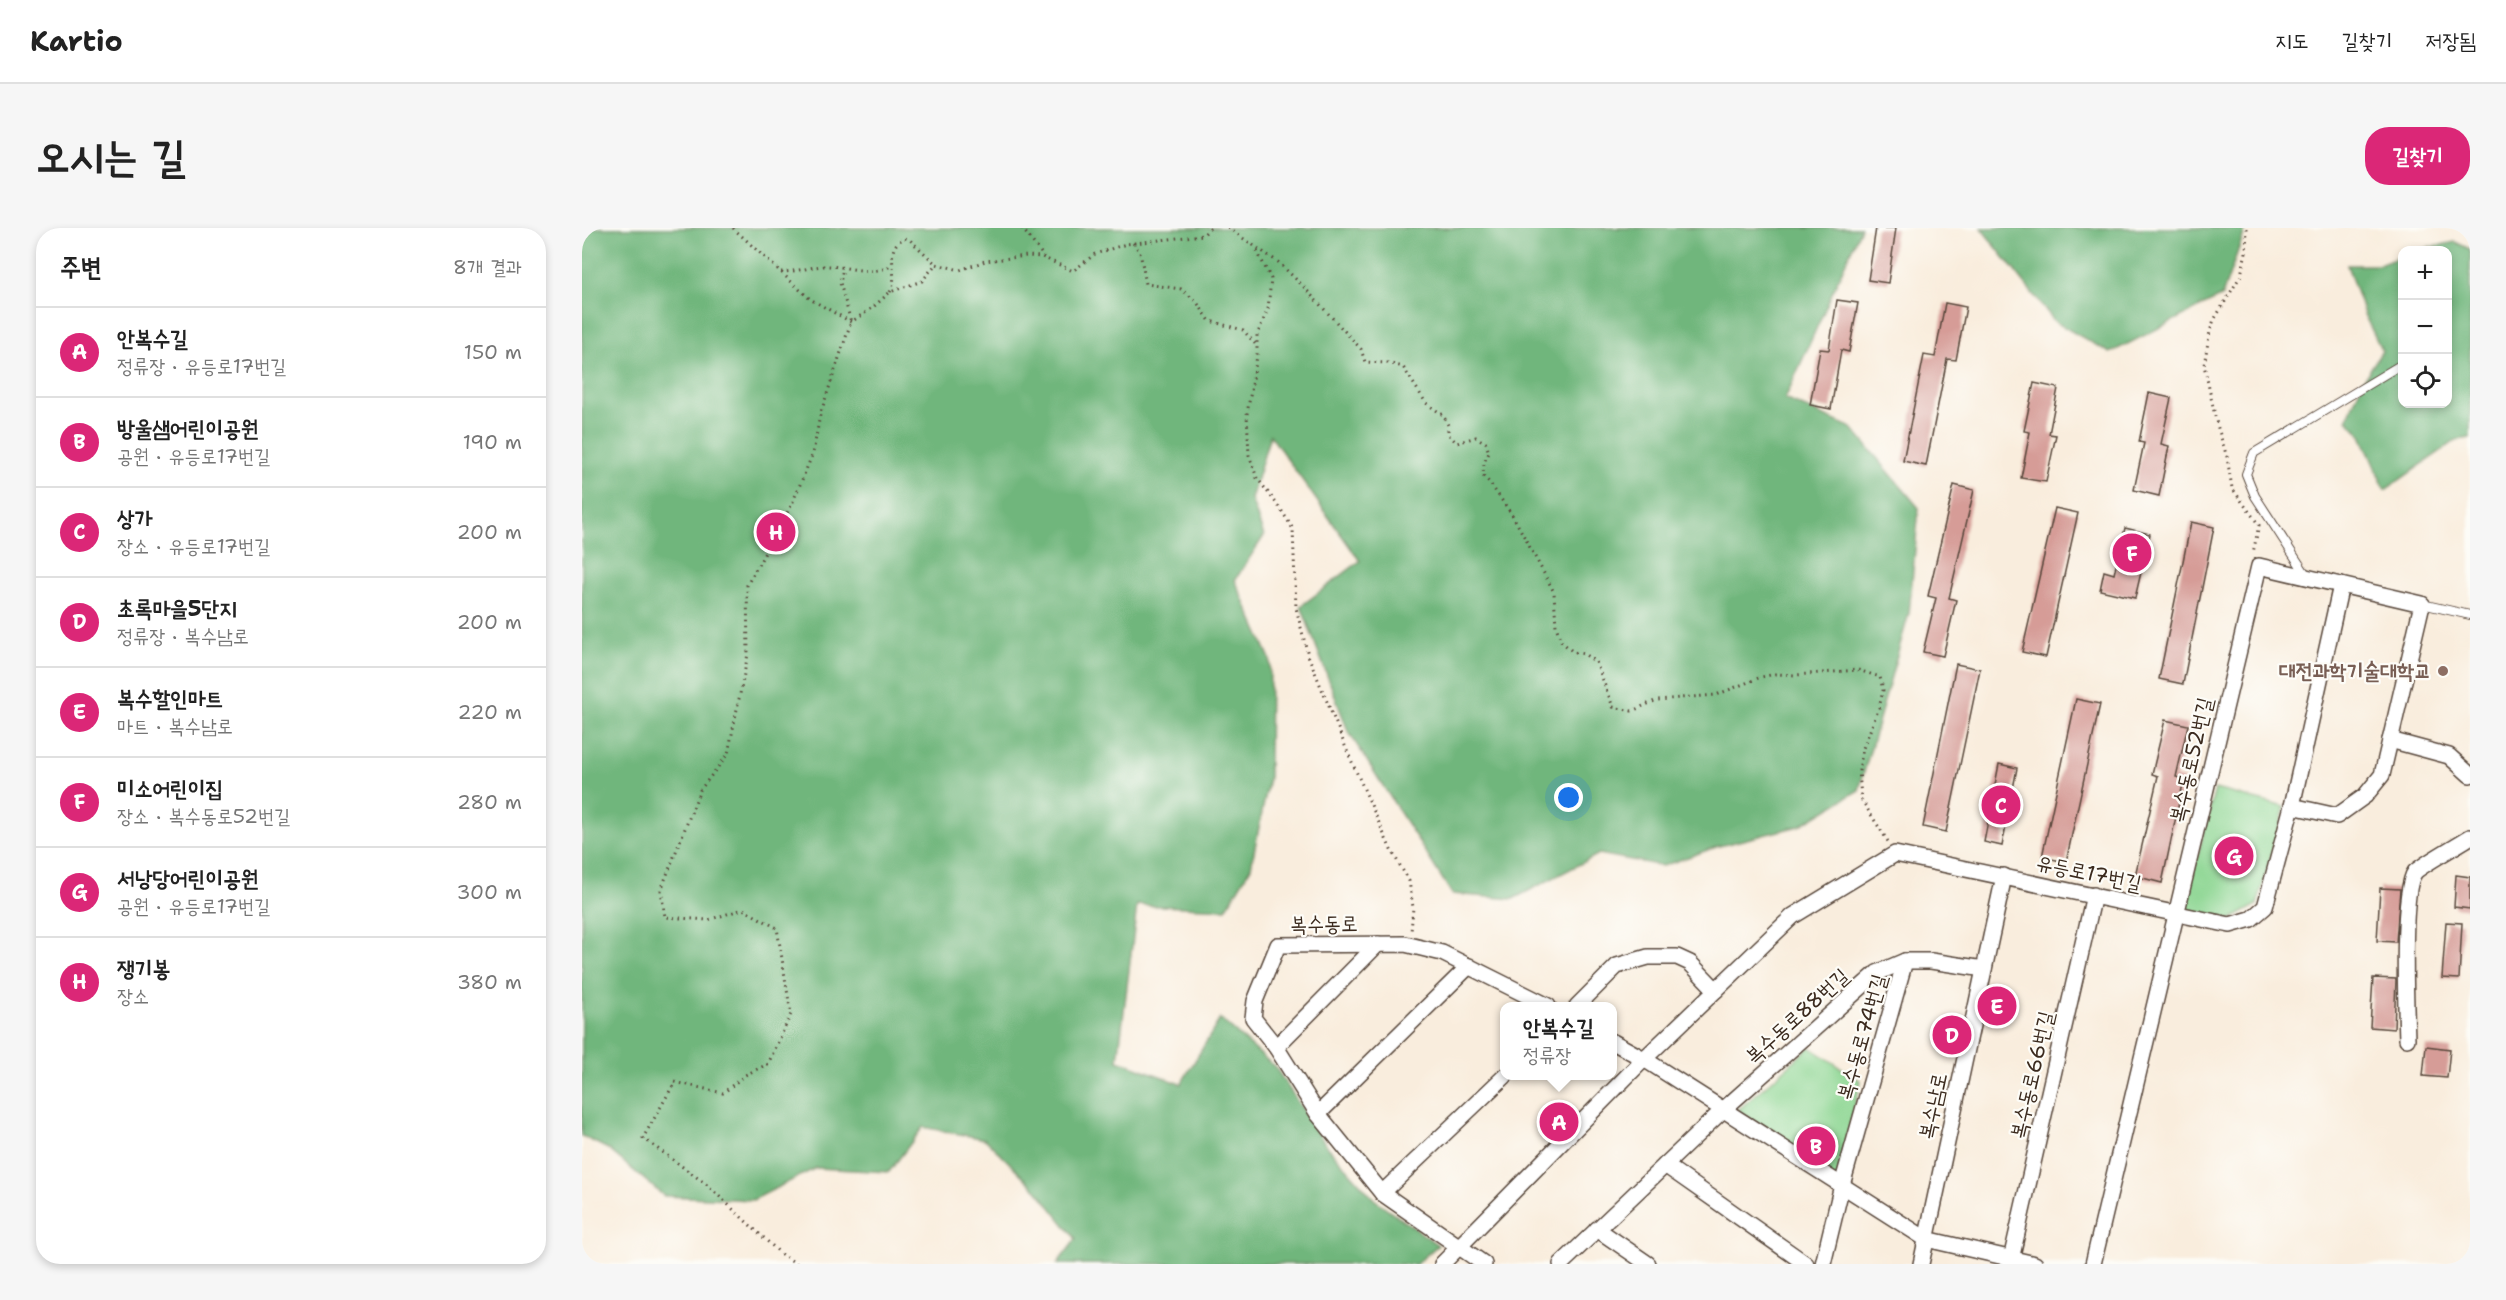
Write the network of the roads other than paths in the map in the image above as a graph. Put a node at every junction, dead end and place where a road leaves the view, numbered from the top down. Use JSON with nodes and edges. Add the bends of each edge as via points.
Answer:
{"nodes":[{"id":1,"x":2398,"y":367,"type":"edge"},
{"id":2,"x":2308,"y":577,"type":"junction"},
{"id":3,"x":2341,"y":585,"type":"junction"},
{"id":4,"x":2422,"y":604,"type":"junction"},
{"id":5,"x":2470,"y":615,"type":"edge"},
{"id":6,"x":2390,"y":740,"type":"junction"},
{"id":7,"x":2470,"y":775,"type":"edge"},
{"id":8,"x":2292,"y":806,"type":"junction"},
{"id":9,"x":2470,"y":837,"type":"edge"},
{"id":10,"x":2004,"y":876,"type":"junction"},
{"id":11,"x":2094,"y":895,"type":"junction"},
{"id":12,"x":2176,"y":914,"type":"junction"},
{"id":13,"x":1378,"y":944,"type":"junction"},
{"id":14,"x":1905,"y":961,"type":"junction"},
{"id":15,"x":1469,"y":966,"type":"junction"},
{"id":16,"x":1984,"y":969,"type":"junction"},
{"id":17,"x":1716,"y":990,"type":"junction"},
{"id":18,"x":1540,"y":1002,"type":"edge"},
{"id":19,"x":1581,"y":1002,"type":"edge"},
{"id":20,"x":2407,"y":1039,"type":"dead end"},
{"id":21,"x":1617,"y":1044,"type":"edge"},
{"id":22,"x":1276,"y":1047,"type":"junction"},
{"id":23,"x":1644,"y":1059,"type":"junction"},
{"id":24,"x":1501,"y":1080,"type":"edge"},
{"id":25,"x":1724,"y":1109,"type":"junction"},
{"id":26,"x":1318,"y":1114,"type":"junction"},
{"id":27,"x":1665,"y":1165,"type":"junction"},
{"id":28,"x":1842,"y":1185,"type":"junction"},
{"id":29,"x":1382,"y":1193,"type":"junction"},
{"id":30,"x":1597,"y":1229,"type":"junction"},
{"id":31,"x":1926,"y":1239,"type":"junction"},
{"id":32,"x":1460,"y":1247,"type":"junction"},
{"id":33,"x":2011,"y":1261,"type":"edge"},
{"id":34,"x":1442,"y":1264,"type":"edge"},
{"id":35,"x":1484,"y":1264,"type":"edge"},
{"id":36,"x":1560,"y":1264,"type":"edge"},
{"id":37,"x":1648,"y":1264,"type":"edge"},
{"id":38,"x":1806,"y":1264,"type":"edge"},
{"id":39,"x":1823,"y":1264,"type":"edge"},
{"id":40,"x":1921,"y":1264,"type":"edge"},
{"id":41,"x":2035,"y":1264,"type":"edge"},
{"id":42,"x":2093,"y":1264,"type":"edge"}],
"edges":[{"from":1,"to":2,"type":"lane","via":[[2254,453],[2246,474],[2255,496]]},
{"from":2,"to":3,"type":"street"},
{"from":2,"to":12,"type":"street","name":"복수동로52번길","via":[[2259,566]]},
{"from":3,"to":4,"type":"street"},
{"from":3,"to":8,"type":"street","name":"유등로17번길"},
{"from":4,"to":5,"type":"lane"},
{"from":4,"to":6,"type":"street"},
{"from":6,"to":7,"type":"street","via":[[2449,756]]},
{"from":6,"to":8,"type":"street","via":[[2382,775],[2365,796],[2337,816]]},
{"from":8,"to":12,"type":"street","name":"유등로17번길","via":[[2265,907],[2250,919],[2230,925]]},
{"from":9,"to":20,"type":"street","via":[[2415,872],[2410,888],[2406,933]]},
{"from":10,"to":11,"type":"street","name":"유등로17번길"},
{"from":10,"to":16,"type":"street","name":"복수남로"},
{"from":10,"to":17,"type":"street","name":"유등로17번길","via":[[1895,854],[1793,916]]},
{"from":11,"to":12,"type":"street","name":"유등로17번길"},
{"from":11,"to":33,"type":"street","name":"복수동로66번길"},
{"from":12,"to":42,"type":"street","name":"복수동로52번길"},
{"from":13,"to":15,"type":"street","name":"복수동로","via":[[1412,945]]},
{"from":13,"to":22,"type":"street","name":"복수동로"},
{"from":13,"to":22,"type":"street","name":"복수동로","via":[[1278,945],[1255,1001],[1254,1018]]},
{"from":14,"to":16,"type":"street","name":"복수동로88번길"},
{"from":14,"to":25,"type":"street","name":"복수동로88번길","via":[[1877,973]]},
{"from":14,"to":28,"type":"street","name":"복수동로74번길"},
{"from":15,"to":18,"type":"street","name":"복수동로"},
{"from":15,"to":26,"type":"street"},
{"from":16,"to":31,"type":"street","name":"복수남로"},
{"from":17,"to":19,"type":"street","via":[[1690,963],[1677,957],[1648,957],[1617,966]]},
{"from":17,"to":23,"type":"street"},
{"from":21,"to":23,"type":"street"},
{"from":22,"to":26,"type":"street","name":"복수동로"},
{"from":23,"to":25,"type":"street"},
{"from":23,"to":32,"type":"street"},
{"from":24,"to":29,"type":"street"},
{"from":25,"to":27,"type":"street","name":"복수동로88번길"},
{"from":25,"to":28,"type":"street"},
{"from":26,"to":29,"type":"street","name":"복수동로"},
{"from":27,"to":30,"type":"street","name":"복수동로88번길"},
{"from":27,"to":38,"type":"street"},
{"from":28,"to":31,"type":"street"},
{"from":28,"to":39,"type":"street","name":"복수동로74번길"},
{"from":29,"to":32,"type":"street","name":"복수동로"},
{"from":30,"to":36,"type":"street","name":"복수동로88번길"},
{"from":30,"to":37,"type":"street"},
{"from":31,"to":33,"type":"street"},
{"from":31,"to":40,"type":"street","name":"복수남로"},
{"from":32,"to":34,"type":"street"},
{"from":32,"to":35,"type":"street","name":"복수동로"},
{"from":33,"to":41,"type":"street"}]}
